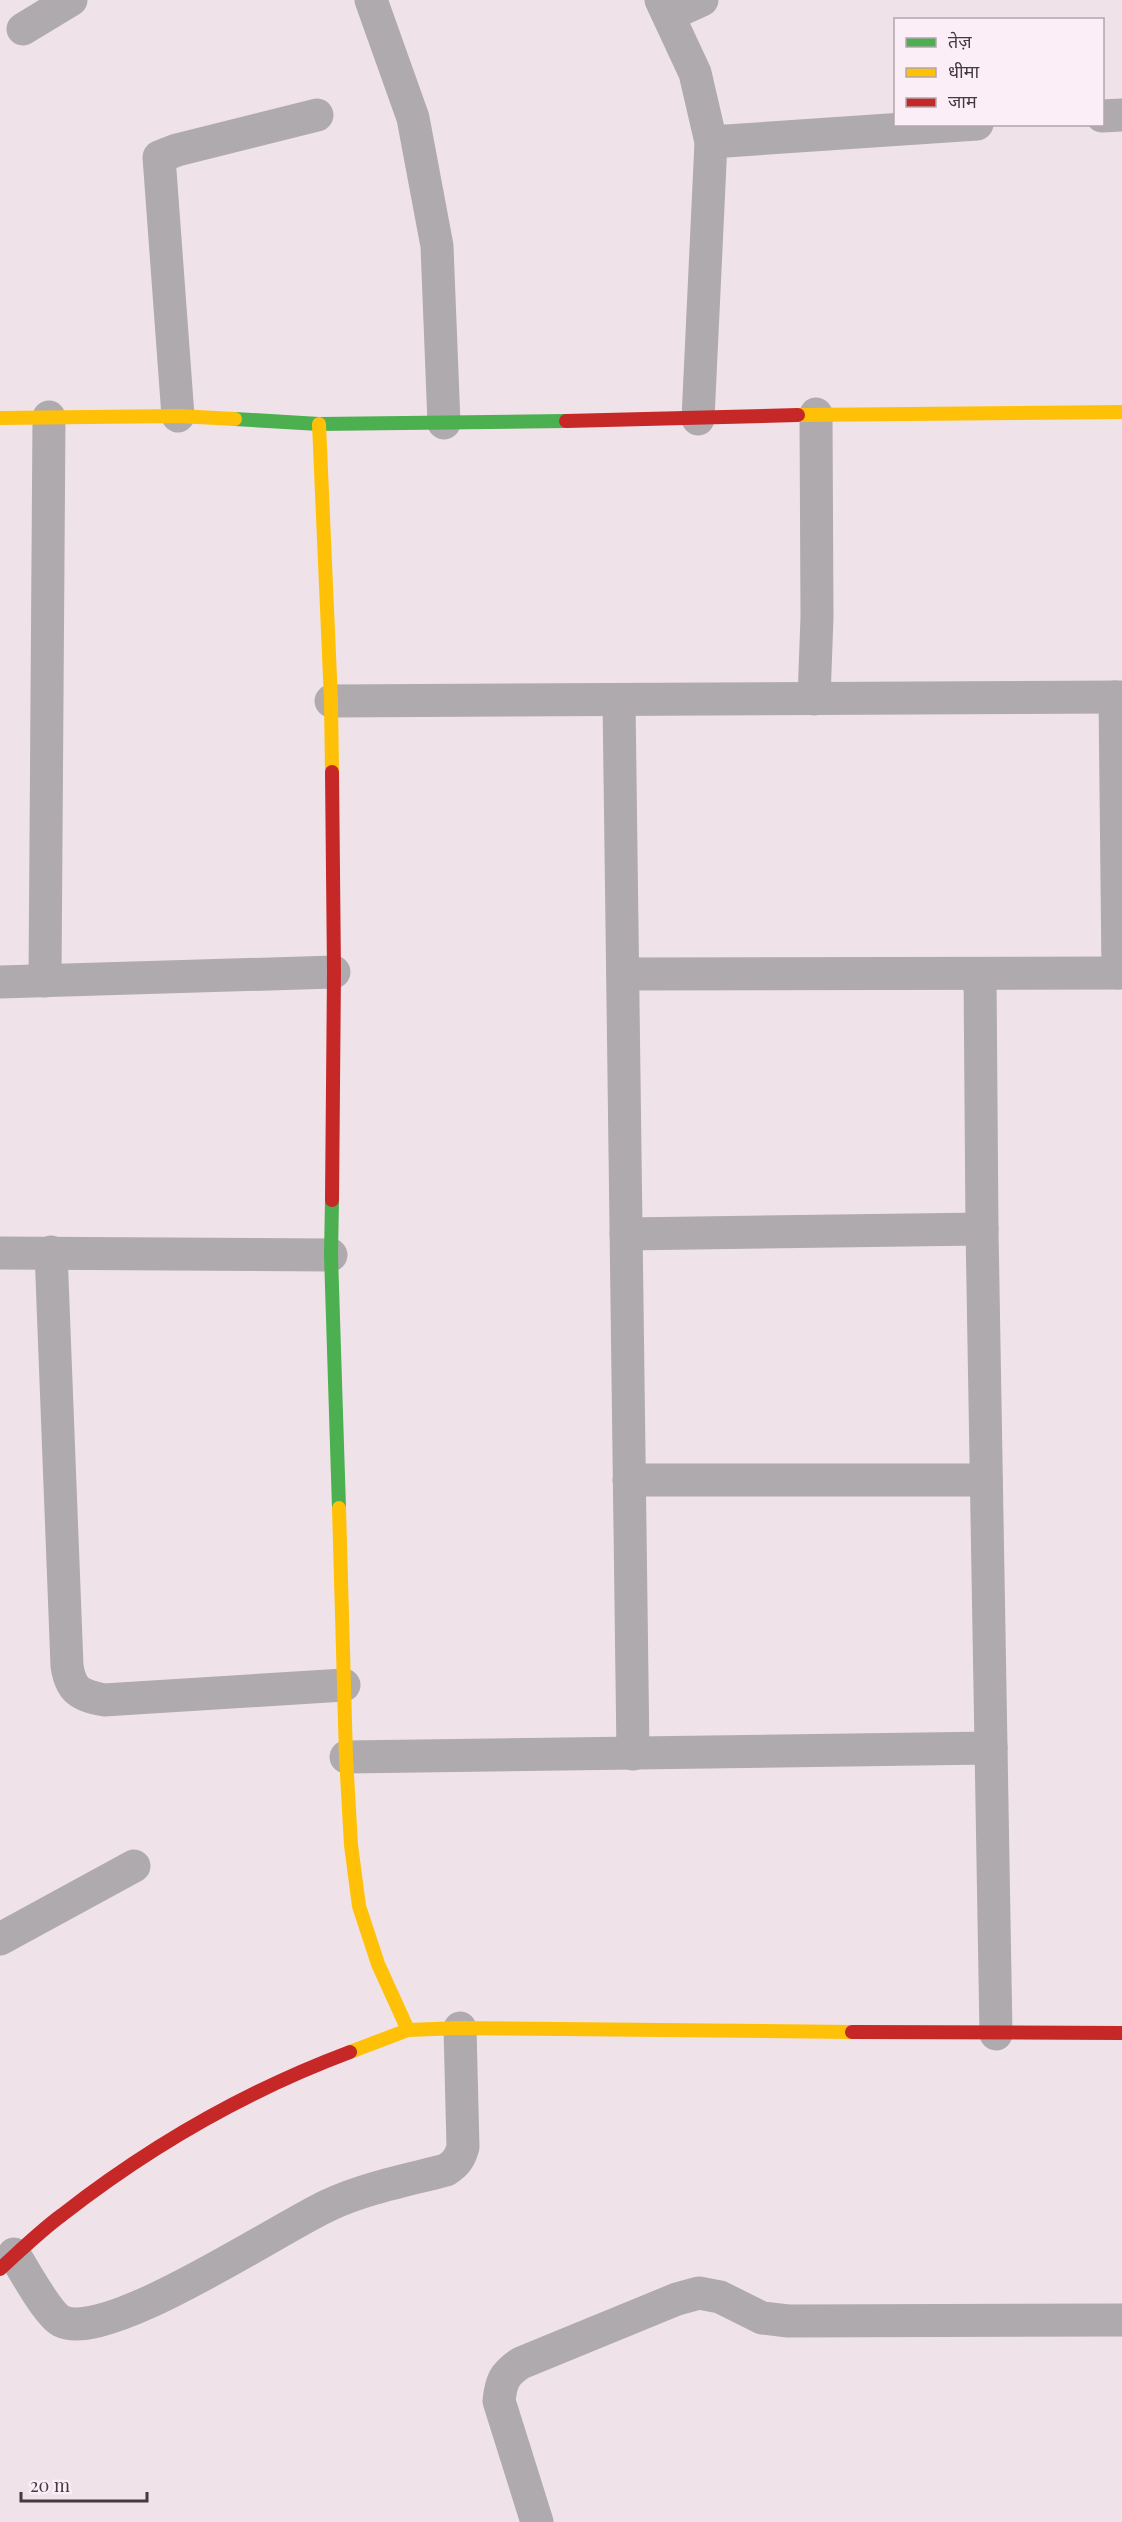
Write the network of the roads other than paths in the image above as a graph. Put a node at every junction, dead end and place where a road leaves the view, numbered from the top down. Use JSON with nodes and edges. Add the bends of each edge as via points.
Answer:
{"nodes":[{"id":1,"x":71,"y":0,"type":"edge"},
{"id":2,"x":371,"y":0,"type":"edge"},
{"id":3,"x":702,"y":0,"type":"edge"},
{"id":4,"x":665,"y":8,"type":"edge"},
{"id":5,"x":23,"y":29,"type":"dead end"},
{"id":6,"x":317,"y":115,"type":"dead end"},
{"id":7,"x":1122,"y":115,"type":"edge"},
{"id":8,"x":1104,"y":116,"type":"edge"},
{"id":9,"x":947,"y":126,"type":"edge"},
{"id":10,"x":711,"y":142,"type":"junction"},
{"id":11,"x":1122,"y":412,"type":"edge"},
{"id":12,"x":816,"y":414,"type":"junction"},
{"id":13,"x":177,"y":416,"type":"junction"},
{"id":14,"x":49,"y":417,"type":"junction"},
{"id":15,"x":0,"y":418,"type":"edge"},
{"id":16,"x":698,"y":419,"type":"junction"},
{"id":17,"x":444,"y":423,"type":"junction"},
{"id":18,"x":318,"y":424,"type":"junction"},
{"id":19,"x":1119,"y":697,"type":"edge"},
{"id":20,"x":814,"y":699,"type":"junction"},
{"id":21,"x":619,"y":700,"type":"junction"},
{"id":22,"x":331,"y":701,"type":"junction"},
{"id":23,"x":334,"y":972,"type":"junction"},
{"id":24,"x":1120,"y":973,"type":"edge"},
{"id":25,"x":623,"y":974,"type":"junction"},
{"id":26,"x":980,"y":974,"type":"junction"},
{"id":27,"x":45,"y":981,"type":"junction"},
{"id":28,"x":0,"y":982,"type":"edge"},
{"id":29,"x":982,"y":1229,"type":"junction"},
{"id":30,"x":626,"y":1234,"type":"junction"},
{"id":31,"x":51,"y":1252,"type":"junction"},
{"id":32,"x":0,"y":1253,"type":"edge"},
{"id":33,"x":331,"y":1255,"type":"junction"},
{"id":34,"x":629,"y":1480,"type":"junction"},
{"id":35,"x":986,"y":1480,"type":"junction"},
{"id":36,"x":344,"y":1685,"type":"junction"},
{"id":37,"x":991,"y":1748,"type":"junction"},
{"id":38,"x":633,"y":1754,"type":"junction"},
{"id":39,"x":346,"y":1757,"type":"junction"},
{"id":40,"x":134,"y":1866,"type":"dead end"},
{"id":41,"x":0,"y":1939,"type":"edge"},
{"id":42,"x":460,"y":2028,"type":"junction"},
{"id":43,"x":408,"y":2030,"type":"junction"},
{"id":44,"x":1122,"y":2033,"type":"edge"},
{"id":45,"x":996,"y":2034,"type":"junction"},
{"id":46,"x":7,"y":2261,"type":"edge"},
{"id":47,"x":1122,"y":2320,"type":"edge"},
{"id":48,"x":537,"y":2522,"type":"edge"}],
"edges":[{"from":1,"to":5,"type":"street"},
{"from":2,"to":17,"type":"street","via":[[413,118],[437,246]]},
{"from":3,"to":4,"type":"street"},
{"from":4,"to":10,"type":"street","via":[[694,74]]},
{"from":6,"to":13,"type":"street","via":[[159,157]]},
{"from":7,"to":8,"type":"street"},
{"from":9,"to":10,"type":"street"},
{"from":10,"to":16,"type":"street"},
{"from":11,"to":12,"type":"street"},
{"from":12,"to":16,"type":"street"},
{"from":12,"to":20,"type":"street"},
{"from":13,"to":14,"type":"street"},
{"from":13,"to":18,"type":"street"},
{"from":14,"to":15,"type":"street"},
{"from":14,"to":27,"type":"street"},
{"from":16,"to":17,"type":"street"},
{"from":17,"to":18,"type":"street"},
{"from":18,"to":22,"type":"street"},
{"from":19,"to":20,"type":"street"},
{"from":19,"to":24,"type":"street"},
{"from":20,"to":21,"type":"street"},
{"from":21,"to":22,"type":"street"},
{"from":21,"to":25,"type":"street"},
{"from":22,"to":23,"type":"street"},
{"from":23,"to":27,"type":"street"},
{"from":23,"to":33,"type":"street"},
{"from":24,"to":26,"type":"street"},
{"from":25,"to":26,"type":"street"},
{"from":25,"to":30,"type":"street"},
{"from":26,"to":29,"type":"street"},
{"from":27,"to":28,"type":"street"},
{"from":29,"to":30,"type":"street"},
{"from":29,"to":35,"type":"street"},
{"from":30,"to":34,"type":"street"},
{"from":31,"to":32,"type":"street"},
{"from":31,"to":33,"type":"street"},
{"from":31,"to":36,"type":"street","via":[[67,1666],[75,1690],[105,1700]]},
{"from":33,"to":36,"type":"street"},
{"from":34,"to":35,"type":"street"},
{"from":34,"to":38,"type":"street"},
{"from":35,"to":37,"type":"street"},
{"from":36,"to":39,"type":"street"},
{"from":37,"to":38,"type":"street"},
{"from":37,"to":45,"type":"street"},
{"from":38,"to":39,"type":"street"},
{"from":39,"to":43,"type":"street","via":[[359,1906],[378,1964]]},
{"from":40,"to":41,"type":"street"},
{"from":42,"to":43,"type":"street"},
{"from":42,"to":45,"type":"street"},
{"from":42,"to":46,"type":"street","via":[[463,2147],[461,2156],[446,2170],[330,2204],[181,2286],[108,2319],[79,2324],[62,2321]]},
{"from":43,"to":46,"type":"street","via":[[296,2072],[207,2117],[60,2216]]},
{"from":44,"to":45,"type":"street"},
{"from":47,"to":48,"type":"street","via":[[788,2321],[762,2318],[720,2297],[699,2294],[677,2299],[507,2372],[501,2382],[499,2401]]}]}
